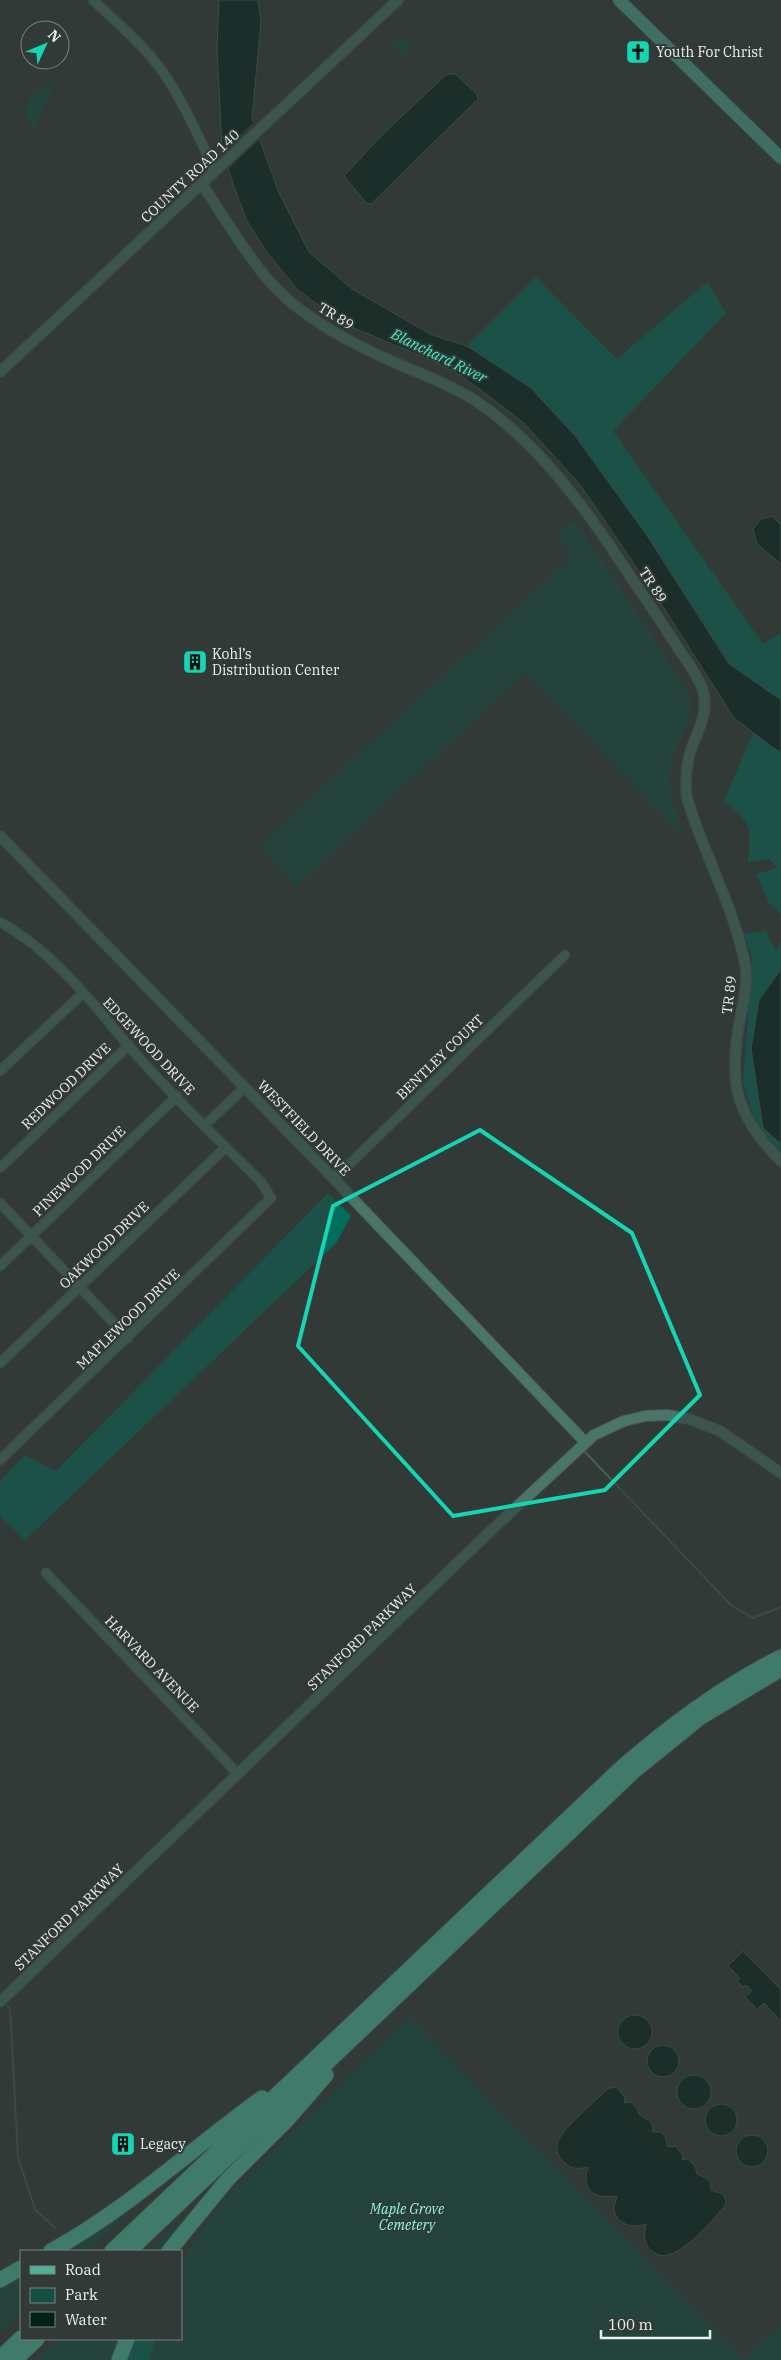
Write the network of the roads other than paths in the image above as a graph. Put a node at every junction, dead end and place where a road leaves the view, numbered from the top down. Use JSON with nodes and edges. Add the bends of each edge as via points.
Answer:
{"nodes":[{"id":1,"x":93,"y":0,"type":"edge"},
{"id":2,"x":398,"y":0,"type":"edge"},
{"id":3,"x":619,"y":0,"type":"edge"},
{"id":4,"x":780,"y":154,"type":"edge"},
{"id":5,"x":218,"y":169,"type":"junction"},
{"id":6,"x":202,"y":184,"type":"junction"},
{"id":7,"x":0,"y":372,"type":"edge"},
{"id":8,"x":0,"y":836,"type":"edge"},
{"id":9,"x":0,"y":922,"type":"edge"},
{"id":10,"x":565,"y":956,"type":"dead end"},
{"id":11,"x":82,"y":994,"type":"junction"},
{"id":12,"x":129,"y":1045,"type":"junction"},
{"id":13,"x":0,"y":1071,"type":"edge"},
{"id":14,"x":245,"y":1087,"type":"junction"},
{"id":15,"x":177,"y":1096,"type":"junction"},
{"id":16,"x":205,"y":1126,"type":"junction"},
{"id":17,"x":226,"y":1147,"type":"junction"},
{"id":18,"x":781,"y":1161,"type":"edge"},
{"id":19,"x":0,"y":1168,"type":"edge"},
{"id":20,"x":334,"y":1179,"type":"junction"},
{"id":21,"x":271,"y":1196,"type":"joint"},
{"id":22,"x":0,"y":1203,"type":"edge"},
{"id":23,"x":31,"y":1236,"type":"junction"},
{"id":24,"x":0,"y":1266,"type":"edge"},
{"id":25,"x":80,"y":1287,"type":"junction"},
{"id":26,"x":128,"y":1338,"type":"junction"},
{"id":27,"x":0,"y":1363,"type":"edge"},
{"id":28,"x":585,"y":1442,"type":"junction"},
{"id":29,"x":0,"y":1460,"type":"edge"},
{"id":30,"x":781,"y":1473,"type":"edge"},
{"id":31,"x":46,"y":1573,"type":"dead end"},
{"id":32,"x":781,"y":1657,"type":"edge"},
{"id":33,"x":781,"y":1669,"type":"edge"},
{"id":34,"x":238,"y":1774,"type":"junction"},
{"id":35,"x":0,"y":2002,"type":"edge"},
{"id":36,"x":369,"y":2022,"type":"junction"},
{"id":37,"x":348,"y":2027,"type":"junction"},
{"id":38,"x":53,"y":2250,"type":"edge"},
{"id":39,"x":113,"y":2250,"type":"edge"},
{"id":40,"x":130,"y":2250,"type":"edge"},
{"id":41,"x":170,"y":2250,"type":"edge"},
{"id":42,"x":20,"y":2269,"type":"edge"},
{"id":43,"x":0,"y":2280,"type":"edge"},
{"id":44,"x":20,"y":2339,"type":"edge"},
{"id":45,"x":36,"y":2340,"type":"edge"},
{"id":46,"x":128,"y":2340,"type":"edge"},
{"id":47,"x":0,"y":2358,"type":"edge"},
{"id":48,"x":15,"y":2360,"type":"edge"},
{"id":49,"x":119,"y":2360,"type":"edge"}],
"edges":[{"from":1,"to":5,"type":"street","via":[[131,36],[163,73]]},
{"from":2,"to":5,"type":"street","name":"COUNTY ROAD 140"},
{"from":3,"to":4,"type":"main road"},
{"from":5,"to":6,"type":"street","name":"COUNTY ROAD 140"},
{"from":6,"to":7,"type":"street","name":"COUNTY ROAD 140"},
{"from":6,"to":18,"type":"street","name":"TR 89","via":[[264,275],[310,317],[382,357],[468,395],[536,452],[576,498],[610,545],[689,664],[703,691],[705,707],[690,755],[686,776],[687,798],[745,961],[745,994],[736,1047],[736,1085],[750,1124]]},
{"from":8,"to":14,"type":"street","name":"WESTFIELD DRIVE"},
{"from":9,"to":11,"type":"street","name":"EDGEWOOD DRIVE","via":[[33,943]]},
{"from":10,"to":20,"type":"street","name":"BENTLEY COURT"},
{"from":11,"to":12,"type":"street","name":"EDGEWOOD DRIVE"},
{"from":11,"to":13,"type":"street"},
{"from":12,"to":15,"type":"street","name":"EDGEWOOD DRIVE"},
{"from":12,"to":19,"type":"street","name":"REDWOOD DRIVE"},
{"from":14,"to":16,"type":"street"},
{"from":14,"to":20,"type":"street","name":"WESTFIELD DRIVE"},
{"from":15,"to":16,"type":"street","name":"EDGEWOOD DRIVE"},
{"from":15,"to":23,"type":"street","name":"PINEWOOD DRIVE"},
{"from":16,"to":17,"type":"street","name":"EDGEWOOD DRIVE"},
{"from":17,"to":21,"type":"street","name":"EDGEWOOD DRIVE"},
{"from":17,"to":25,"type":"street","name":"OAKWOOD DRIVE"},
{"from":20,"to":28,"type":"street","name":"WESTFIELD DRIVE"},
{"from":21,"to":26,"type":"street","name":"MAPLEWOOD DRIVE","via":[[268,1204]]},
{"from":22,"to":23,"type":"street"},
{"from":23,"to":24,"type":"street","name":"PINEWOOD DRIVE"},
{"from":23,"to":25,"type":"street"},
{"from":25,"to":26,"type":"street"},
{"from":25,"to":27,"type":"street","name":"OAKWOOD DRIVE"},
{"from":26,"to":29,"type":"street","name":"MAPLEWOOD DRIVE"},
{"from":28,"to":30,"type":"street","name":"STANFORD PARKWAY","via":[[634,1418],[678,1417],[720,1431]]},
{"from":28,"to":34,"type":"street","name":"STANFORD PARKWAY"},
{"from":31,"to":34,"type":"street","name":"HARVARD AVENUE"},
{"from":32,"to":37,"type":"highway","via":[[712,1696],[647,1745]]},
{"from":33,"to":36,"type":"highway","via":[[723,1702],[657,1750]]},
{"from":34,"to":35,"type":"street","name":"STANFORD PARKWAY"},
{"from":36,"to":40,"type":"highway"},
{"from":36,"to":41,"type":"highway","via":[[287,2120],[227,2180]]},
{"from":37,"to":38,"type":"highway","via":[[155,2182],[77,2237]]},
{"from":37,"to":39,"type":"highway"},
{"from":42,"to":43,"type":"highway"},
{"from":44,"to":47,"type":"highway"},
{"from":45,"to":48,"type":"highway"},
{"from":46,"to":49,"type":"highway"}]}
